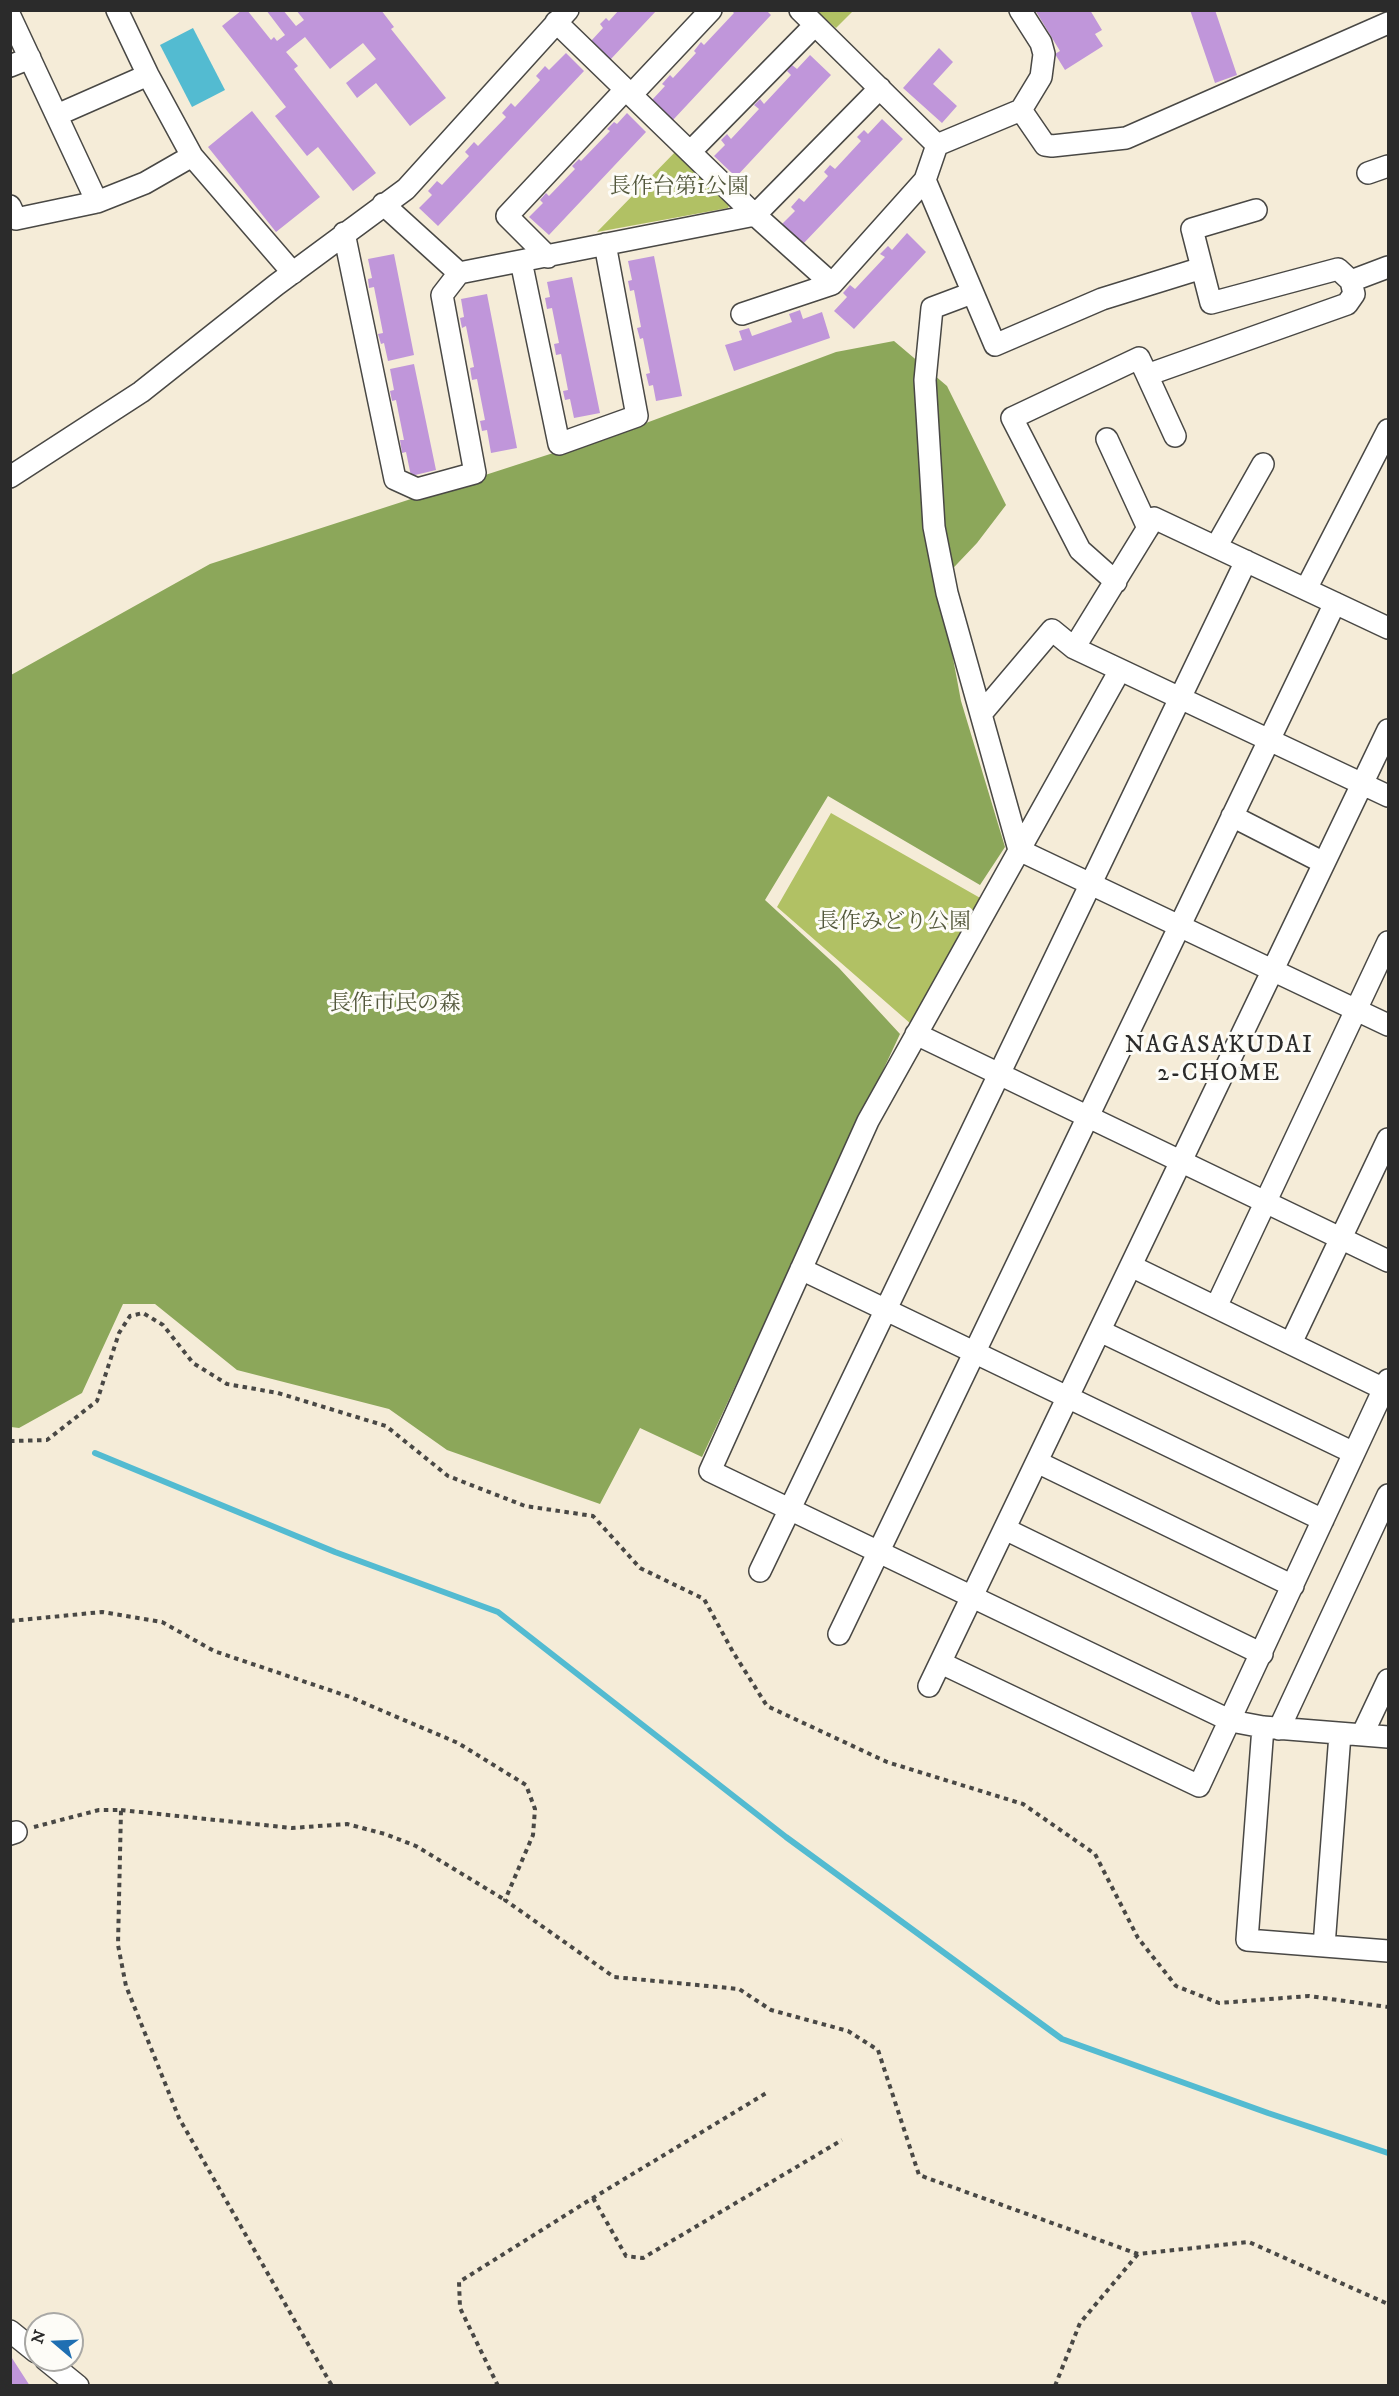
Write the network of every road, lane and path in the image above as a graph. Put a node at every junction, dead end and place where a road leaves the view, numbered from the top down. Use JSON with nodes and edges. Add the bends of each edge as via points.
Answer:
{"nodes":[{"id":1,"x":117,"y":10,"type":"edge"},
{"id":2,"x":711,"y":10,"type":"edge"},
{"id":3,"x":1020,"y":10,"type":"edge"},
{"id":4,"x":10,"y":16,"type":"edge"},
{"id":5,"x":562,"y":16,"type":"edge"},
{"id":6,"x":807,"y":18,"type":"edge"},
{"id":7,"x":1389,"y":23,"type":"edge"},
{"id":8,"x":30,"y":58,"type":"junction"},
{"id":9,"x":10,"y":66,"type":"edge"},
{"id":10,"x":148,"y":75,"type":"junction"},
{"id":11,"x":880,"y":88,"type":"junction"},
{"id":12,"x":628,"y":93,"type":"junction"},
{"id":13,"x":1021,"y":110,"type":"junction"},
{"id":14,"x":57,"y":115,"type":"junction"},
{"id":15,"x":937,"y":146,"type":"junction"},
{"id":16,"x":690,"y":152,"type":"junction"},
{"id":17,"x":192,"y":156,"type":"junction"},
{"id":18,"x":1389,"y":166,"type":"edge"},
{"id":19,"x":1368,"y":173,"type":"dead end"},
{"id":20,"x":925,"y":180,"type":"junction"},
{"id":21,"x":97,"y":202,"type":"junction"},
{"id":22,"x":383,"y":204,"type":"junction"},
{"id":23,"x":10,"y":206,"type":"edge"},
{"id":24,"x":1257,"y":210,"type":"dead end"},
{"id":25,"x":754,"y":214,"type":"junction"},
{"id":26,"x":344,"y":233,"type":"junction"},
{"id":27,"x":605,"y":244,"type":"junction"},
{"id":28,"x":548,"y":257,"type":"junction"},
{"id":29,"x":521,"y":261,"type":"junction"},
{"id":30,"x":1389,"y":267,"type":"edge"},
{"id":31,"x":1202,"y":268,"type":"junction"},
{"id":32,"x":293,"y":273,"type":"junction"},
{"id":33,"x":459,"y":273,"type":"junction"},
{"id":34,"x":1351,"y":281,"type":"junction"},
{"id":35,"x":832,"y":284,"type":"junction"},
{"id":36,"x":972,"y":293,"type":"junction"},
{"id":37,"x":742,"y":314,"type":"dead end"},
{"id":38,"x":1147,"y":375,"type":"junction"},
{"id":39,"x":1389,"y":430,"type":"edge"},
{"id":40,"x":1175,"y":436,"type":"dead end"},
{"id":41,"x":1107,"y":439,"type":"dead end"},
{"id":42,"x":1263,"y":464,"type":"dead end"},
{"id":43,"x":10,"y":477,"type":"edge"},
{"id":44,"x":1148,"y":528,"type":"junction"},
{"id":45,"x":1216,"y":547,"type":"junction"},
{"id":46,"x":1246,"y":561,"type":"junction"},
{"id":47,"x":1116,"y":582,"type":"junction"},
{"id":48,"x":1306,"y":589,"type":"junction"},
{"id":49,"x":1335,"y":603,"type":"junction"},
{"id":50,"x":1387,"y":623,"type":"edge"},
{"id":51,"x":1074,"y":648,"type":"junction"},
{"id":52,"x":1120,"y":670,"type":"junction"},
{"id":53,"x":1180,"y":698,"type":"junction"},
{"id":54,"x":981,"y":714,"type":"junction"},
{"id":55,"x":1389,"y":730,"type":"edge"},
{"id":56,"x":1269,"y":740,"type":"junction"},
{"id":57,"x":1362,"y":784,"type":"junction"},
{"id":58,"x":1389,"y":796,"type":"edge"},
{"id":59,"x":1232,"y":816,"type":"junction"},
{"id":60,"x":1019,"y":850,"type":"junction"},
{"id":61,"x":1324,"y":863,"type":"junction"},
{"id":62,"x":1091,"y":884,"type":"junction"},
{"id":63,"x":1179,"y":926,"type":"junction"},
{"id":64,"x":1389,"y":942,"type":"edge"},
{"id":65,"x":1273,"y":970,"type":"junction"},
{"id":66,"x":1356,"y":1010,"type":"junction"},
{"id":67,"x":1389,"y":1025,"type":"edge"},
{"id":68,"x":916,"y":1034,"type":"junction"},
{"id":69,"x":999,"y":1074,"type":"junction"},
{"id":70,"x":1088,"y":1116,"type":"junction"},
{"id":71,"x":1389,"y":1138,"type":"edge"},
{"id":72,"x":1181,"y":1161,"type":"junction"},
{"id":73,"x":1265,"y":1202,"type":"junction"},
{"id":74,"x":1341,"y":1238,"type":"junction"},
{"id":75,"x":1389,"y":1261,"type":"edge"},
{"id":76,"x":1131,"y":1266,"type":"junction"},
{"id":77,"x":801,"y":1269,"type":"junction"},
{"id":78,"x":1216,"y":1306,"type":"junction"},
{"id":79,"x":886,"y":1310,"type":"junction"},
{"id":80,"x":1100,"y":1331,"type":"junction"},
{"id":81,"x":1291,"y":1343,"type":"junction"},
{"id":82,"x":974,"y":1352,"type":"junction"},
{"id":83,"x":1387,"y":1388,"type":"edge"},
{"id":84,"x":1068,"y":1397,"type":"junction"},
{"id":85,"x":10,"y":1441,"type":"edge"},
{"id":86,"x":1354,"y":1453,"type":"junction"},
{"id":87,"x":1037,"y":1462,"type":"junction"},
{"id":88,"x":1389,"y":1495,"type":"edge"},
{"id":89,"x":790,"y":1510,"type":"junction"},
{"id":90,"x":1323,"y":1520,"type":"junction"},
{"id":91,"x":1005,"y":1529,"type":"junction"},
{"id":92,"x":878,"y":1552,"type":"junction"},
{"id":93,"x":760,"y":1571,"type":"dead end"},
{"id":94,"x":1293,"y":1586,"type":"junction"},
{"id":95,"x":972,"y":1597,"type":"junction"},
{"id":96,"x":10,"y":1621,"type":"edge"},
{"id":97,"x":838,"y":1634,"type":"dead end"},
{"id":98,"x":1262,"y":1654,"type":"junction"},
{"id":99,"x":941,"y":1663,"type":"junction"},
{"id":100,"x":1389,"y":1680,"type":"edge"},
{"id":101,"x":929,"y":1686,"type":"dead end"},
{"id":102,"x":1231,"y":1721,"type":"junction"},
{"id":103,"x":1271,"y":1728,"type":"junction"},
{"id":104,"x":1340,"y":1734,"type":"junction"},
{"id":105,"x":1362,"y":1736,"type":"junction"},
{"id":106,"x":1389,"y":1737,"type":"edge"},
{"id":107,"x":121,"y":1810,"type":"junction"},
{"id":108,"x":13,"y":1833,"type":"edge"},
{"id":109,"x":505,"y":1900,"type":"junction"},
{"id":110,"x":1324,"y":1946,"type":"junction"},
{"id":111,"x":1389,"y":1951,"type":"edge"},
{"id":112,"x":1389,"y":2007,"type":"edge"},
{"id":113,"x":768,"y":2092,"type":"dead end"},
{"id":114,"x":842,"y":2140,"type":"dead end"},
{"id":115,"x":593,"y":2198,"type":"junction"},
{"id":116,"x":1138,"y":2254,"type":"junction"},
{"id":117,"x":1389,"y":2304,"type":"edge"},
{"id":118,"x":10,"y":2331,"type":"edge"},
{"id":119,"x":24,"y":2342,"type":"edge"},
{"id":120,"x":61,"y":2372,"type":"edge"},
{"id":121,"x":78,"y":2385,"type":"edge"},
{"id":122,"x":332,"y":2385,"type":"edge"},
{"id":123,"x":498,"y":2385,"type":"edge"},
{"id":124,"x":1055,"y":2385,"type":"edge"}],
"edges":[{"from":1,"to":10,"type":"street"},
{"from":2,"to":12,"type":"street"},
{"from":3,"to":13,"type":"street","via":[[1044,54],[1041,77]]},
{"from":4,"to":8,"type":"street"},
{"from":5,"to":12,"type":"street"},
{"from":5,"to":22,"type":"street","via":[[406,189]]},
{"from":6,"to":11,"type":"street"},
{"from":6,"to":16,"type":"street"},
{"from":7,"to":13,"type":"street","via":[[1126,138],[1045,145]]},
{"from":8,"to":9,"type":"street"},
{"from":8,"to":14,"type":"street"},
{"from":10,"to":14,"type":"street"},
{"from":10,"to":17,"type":"street"},
{"from":11,"to":15,"type":"street"},
{"from":11,"to":25,"type":"street"},
{"from":12,"to":16,"type":"street"},
{"from":12,"to":28,"type":"street","via":[[507,216]]},
{"from":13,"to":15,"type":"street"},
{"from":14,"to":21,"type":"street"},
{"from":15,"to":20,"type":"street"},
{"from":16,"to":25,"type":"street"},
{"from":17,"to":21,"type":"street","via":[[145,183]]},
{"from":17,"to":32,"type":"street"},
{"from":18,"to":19,"type":"street"},
{"from":20,"to":35,"type":"street"},
{"from":20,"to":36,"type":"street"},
{"from":21,"to":23,"type":"street","via":[[16,219]]},
{"from":22,"to":26,"type":"street"},
{"from":22,"to":33,"type":"street"},
{"from":24,"to":31,"type":"street","via":[[1192,229]]},
{"from":25,"to":27,"type":"street"},
{"from":25,"to":35,"type":"street"},
{"from":26,"to":32,"type":"street"},
{"from":26,"to":33,"type":"street","via":[[395,479],[417,489],[475,473],[442,295]]},
{"from":27,"to":28,"type":"street"},
{"from":27,"to":29,"type":"street","via":[[637,416],[559,444]]},
{"from":28,"to":29,"type":"street"},
{"from":29,"to":33,"type":"street"},
{"from":30,"to":34,"type":"street"},
{"from":31,"to":34,"type":"street","via":[[1211,303],[1338,269]]},
{"from":31,"to":36,"type":"street","via":[[1102,299],[994,345]]},
{"from":32,"to":43,"type":"street","via":[[141,392]]},
{"from":34,"to":38,"type":"street","via":[[1354,294],[1347,304]]},
{"from":35,"to":37,"type":"street"},
{"from":36,"to":54,"type":"street","via":[[932,308],[925,380],[934,527],[947,593]]},
{"from":38,"to":40,"type":"street"},
{"from":38,"to":47,"type":"street","via":[[1139,358],[1012,418],[1080,550]]},
{"from":39,"to":48,"type":"street"},
{"from":41,"to":44,"type":"street"},
{"from":42,"to":45,"type":"street"},
{"from":44,"to":45,"type":"street","via":[[1154,518]]},
{"from":44,"to":47,"type":"street"},
{"from":45,"to":46,"type":"street"},
{"from":46,"to":48,"type":"street"},
{"from":46,"to":53,"type":"street"},
{"from":47,"to":51,"type":"street"},
{"from":48,"to":49,"type":"street"},
{"from":49,"to":50,"type":"street"},
{"from":49,"to":56,"type":"street"},
{"from":51,"to":52,"type":"street"},
{"from":51,"to":54,"type":"street","via":[[1052,630]]},
{"from":52,"to":53,"type":"street"},
{"from":52,"to":60,"type":"street"},
{"from":53,"to":56,"type":"street"},
{"from":53,"to":62,"type":"street"},
{"from":54,"to":60,"type":"street"},
{"from":55,"to":57,"type":"street"},
{"from":56,"to":57,"type":"street"},
{"from":56,"to":59,"type":"street"},
{"from":57,"to":58,"type":"street"},
{"from":57,"to":61,"type":"street"},
{"from":59,"to":61,"type":"street"},
{"from":59,"to":63,"type":"street"},
{"from":60,"to":62,"type":"street"},
{"from":60,"to":68,"type":"street"},
{"from":61,"to":65,"type":"street"},
{"from":62,"to":63,"type":"street"},
{"from":62,"to":69,"type":"street"},
{"from":63,"to":65,"type":"street"},
{"from":63,"to":70,"type":"street"},
{"from":64,"to":66,"type":"street"},
{"from":65,"to":66,"type":"street"},
{"from":65,"to":72,"type":"street"},
{"from":66,"to":67,"type":"street"},
{"from":66,"to":73,"type":"street"},
{"from":68,"to":69,"type":"street"},
{"from":68,"to":77,"type":"street","via":[[868,1121]]},
{"from":69,"to":70,"type":"street"},
{"from":69,"to":79,"type":"street"},
{"from":70,"to":72,"type":"street"},
{"from":70,"to":82,"type":"street"},
{"from":71,"to":74,"type":"street"},
{"from":72,"to":73,"type":"street"},
{"from":72,"to":76,"type":"street"},
{"from":73,"to":74,"type":"street"},
{"from":73,"to":78,"type":"street"},
{"from":74,"to":75,"type":"street"},
{"from":74,"to":81,"type":"street"},
{"from":76,"to":78,"type":"street"},
{"from":76,"to":80,"type":"street"},
{"from":77,"to":79,"type":"street"},
{"from":77,"to":89,"type":"street","via":[[710,1471]]},
{"from":78,"to":81,"type":"street"},
{"from":79,"to":82,"type":"street"},
{"from":79,"to":89,"type":"street"},
{"from":80,"to":84,"type":"street"},
{"from":80,"to":86,"type":"street"},
{"from":81,"to":83,"type":"street"},
{"from":82,"to":84,"type":"street"},
{"from":82,"to":92,"type":"street"},
{"from":83,"to":86,"type":"street"},
{"from":84,"to":87,"type":"street"},
{"from":84,"to":90,"type":"street"},
{"from":85,"to":112,"type":"path","via":[[47,1440],[97,1401],[119,1333],[130,1316],[143,1314],[163,1325],[193,1363],[227,1384],[278,1392],[386,1426],[448,1476],[525,1506],[593,1516],[640,1568],[704,1599],[767,1706],[887,1762],[1023,1804],[1095,1854],[1138,1938],[1176,1986],[1219,2003],[1310,1996]]},
{"from":86,"to":90,"type":"street"},
{"from":87,"to":91,"type":"street"},
{"from":87,"to":94,"type":"street"},
{"from":88,"to":103,"type":"street"},
{"from":89,"to":92,"type":"street"},
{"from":89,"to":93,"type":"street"},
{"from":90,"to":94,"type":"street"},
{"from":91,"to":95,"type":"street"},
{"from":91,"to":98,"type":"street"},
{"from":92,"to":95,"type":"street"},
{"from":92,"to":97,"type":"street"},
{"from":94,"to":98,"type":"street"},
{"from":95,"to":99,"type":"street"},
{"from":95,"to":102,"type":"street"},
{"from":96,"to":109,"type":"path","via":[[102,1612],[162,1622],[214,1651],[350,1697],[458,1743],[526,1785],[535,1809],[532,1835]]},
{"from":98,"to":102,"type":"street"},
{"from":99,"to":101,"type":"street"},
{"from":99,"to":102,"type":"street","via":[[1199,1786]]},
{"from":100,"to":105,"type":"street"},
{"from":102,"to":103,"type":"street"},
{"from":103,"to":104,"type":"street"},
{"from":103,"to":110,"type":"street","via":[[1246,1940]]},
{"from":104,"to":105,"type":"street"},
{"from":104,"to":110,"type":"street"},
{"from":105,"to":106,"type":"street"},
{"from":107,"to":108,"type":"path","via":[[99,1810]]},
{"from":107,"to":109,"type":"path","via":[[292,1828],[347,1824],[416,1846]]},
{"from":107,"to":122,"type":"path","via":[[118,1945],[126,1986],[179,2118]]},
{"from":109,"to":116,"type":"path","via":[[614,1977],[739,1989],[771,2010],[848,2031],[878,2050],[919,2175]]},
{"from":110,"to":111,"type":"street"},
{"from":113,"to":115,"type":"path"},
{"from":114,"to":115,"type":"path","via":[[643,2258],[626,2256]]},
{"from":115,"to":123,"type":"path","via":[[459,2282],[460,2308]]},
{"from":116,"to":117,"type":"path","via":[[1249,2242]]},
{"from":116,"to":124,"type":"path","via":[[1080,2323]]},
{"from":118,"to":119,"type":"street"},
{"from":120,"to":121,"type":"street"}]}
